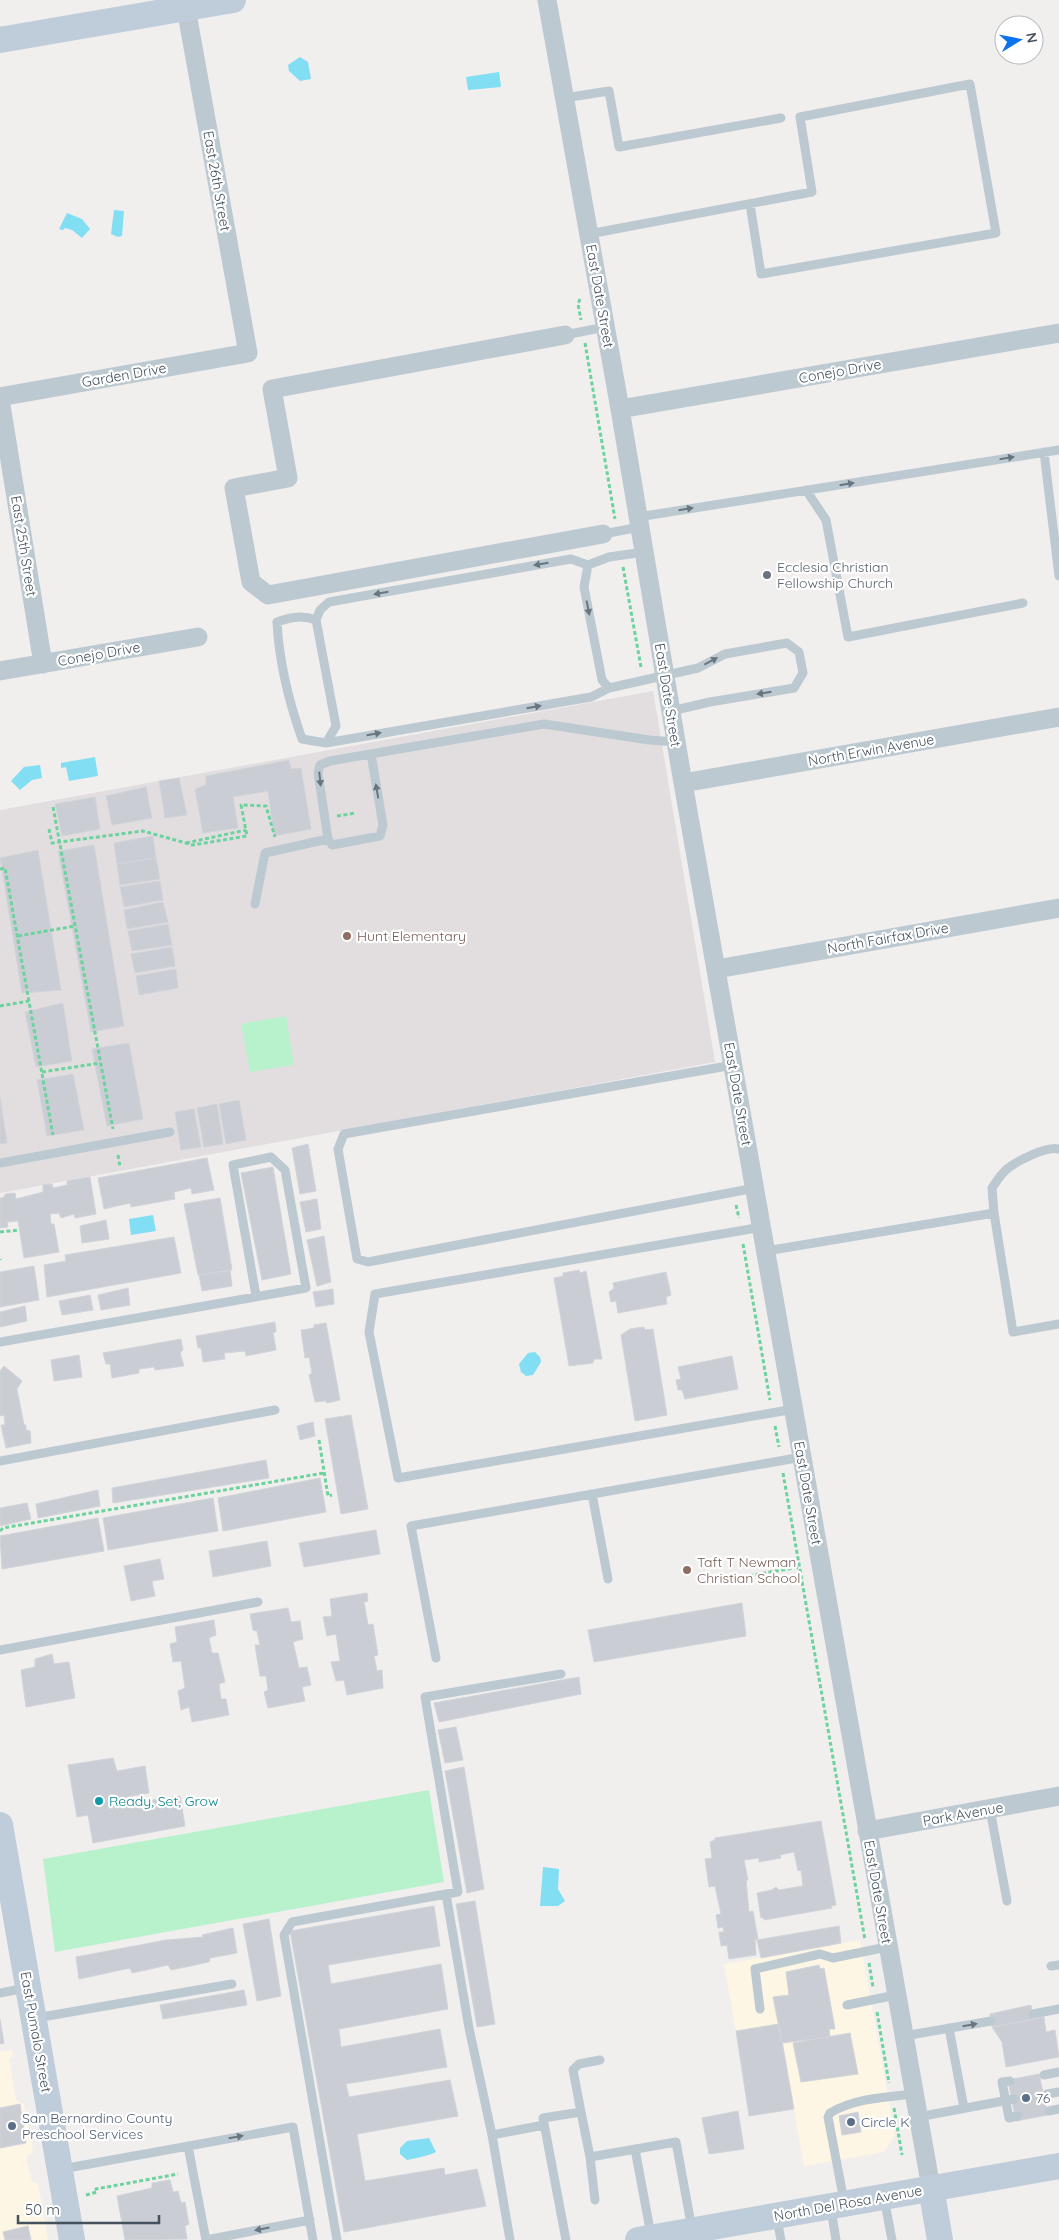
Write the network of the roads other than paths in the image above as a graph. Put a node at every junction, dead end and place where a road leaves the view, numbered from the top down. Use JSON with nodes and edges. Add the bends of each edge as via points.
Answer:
{"nodes":[{"id":1,"x":233,"y":0,"type":"edge"},
{"id":2,"x":547,"y":0,"type":"edge"},
{"id":3,"x":186,"y":8,"type":"junction"},
{"id":4,"x":0,"y":40,"type":"edge"},
{"id":5,"x":564,"y":98,"type":"junction"},
{"id":6,"x":781,"y":118,"type":"dead end"},
{"id":7,"x":750,"y":204,"type":"junction"},
{"id":8,"x":589,"y":234,"type":"junction"},
{"id":9,"x":605,"y":327,"type":"junction"},
{"id":10,"x":1059,"y":333,"type":"edge"},
{"id":11,"x":565,"y":335,"type":"joint"},
{"id":12,"x":248,"y":353,"type":"joint"},
{"id":13,"x":0,"y":398,"type":"edge"},
{"id":14,"x":620,"y":409,"type":"junction"},
{"id":15,"x":1059,"y":450,"type":"edge"},
{"id":16,"x":1044,"y":452,"type":"junction"},
{"id":17,"x":806,"y":490,"type":"junction"},
{"id":18,"x":639,"y":522,"type":"junction"},
{"id":19,"x":603,"y":534,"type":"joint"},
{"id":20,"x":644,"y":552,"type":"junction"},
{"id":21,"x":588,"y":565,"type":"junction"},
{"id":22,"x":1059,"y":576,"type":"edge"},
{"id":23,"x":1023,"y":603,"type":"dead end"},
{"id":24,"x":316,"y":620,"type":"junction"},
{"id":25,"x":198,"y":637,"type":"dead end"},
{"id":26,"x":42,"y":664,"type":"junction"},
{"id":27,"x":0,"y":671,"type":"edge"},
{"id":28,"x":664,"y":675,"type":"junction"},
{"id":29,"x":609,"y":688,"type":"junction"},
{"id":30,"x":671,"y":711,"type":"junction"},
{"id":31,"x":1059,"y":717,"type":"edge"},
{"id":32,"x":676,"y":742,"type":"junction"},
{"id":33,"x":326,"y":743,"type":"junction"},
{"id":34,"x":371,"y":754,"type":"junction"},
{"id":35,"x":683,"y":783,"type":"junction"},
{"id":36,"x":328,"y":838,"type":"junction"},
{"id":37,"x":255,"y":904,"type":"dead end"},
{"id":38,"x":1059,"y":908,"type":"edge"},
{"id":39,"x":717,"y":969,"type":"junction"},
{"id":40,"x":733,"y":1065,"type":"junction"},
{"id":41,"x":170,"y":1132,"type":"dead end"},
{"id":42,"x":1059,"y":1149,"type":"edge"},
{"id":43,"x":0,"y":1163,"type":"edge"},
{"id":44,"x":755,"y":1188,"type":"junction"},
{"id":45,"x":994,"y":1213,"type":"junction"},
{"id":46,"x":762,"y":1227,"type":"junction"},
{"id":47,"x":766,"y":1251,"type":"junction"},
{"id":48,"x":256,"y":1296,"type":"junction"},
{"id":49,"x":1059,"y":1324,"type":"edge"},
{"id":50,"x":0,"y":1342,"type":"edge"},
{"id":51,"x":794,"y":1409,"type":"junction"},
{"id":52,"x":275,"y":1410,"type":"dead end"},
{"id":53,"x":802,"y":1457,"type":"junction"},
{"id":54,"x":0,"y":1461,"type":"edge"},
{"id":55,"x":592,"y":1494,"type":"junction"},
{"id":56,"x":608,"y":1579,"type":"dead end"},
{"id":57,"x":258,"y":1602,"type":"dead end"},
{"id":58,"x":0,"y":1650,"type":"edge"},
{"id":59,"x":436,"y":1658,"type":"dead end"},
{"id":60,"x":561,"y":1674,"type":"dead end"},
{"id":61,"x":1059,"y":1796,"type":"edge"},
{"id":62,"x":990,"y":1809,"type":"junction"},
{"id":63,"x":0,"y":1825,"type":"edge"},
{"id":64,"x":868,"y":1831,"type":"junction"},
{"id":65,"x":446,"y":1894,"type":"junction"},
{"id":66,"x":1007,"y":1901,"type":"dead end"},
{"id":67,"x":887,"y":1947,"type":"junction"},
{"id":68,"x":232,"y":1984,"type":"dead end"},
{"id":69,"x":28,"y":1988,"type":"junction"},
{"id":70,"x":0,"y":1993,"type":"edge"},
{"id":71,"x":896,"y":1995,"type":"junction"},
{"id":72,"x":847,"y":2005,"type":"dead end"},
{"id":73,"x":760,"y":2009,"type":"dead end"},
{"id":74,"x":1059,"y":2009,"type":"edge"},
{"id":75,"x":1033,"y":2014,"type":"dead end"},
{"id":76,"x":33,"y":2018,"type":"junction"},
{"id":77,"x":991,"y":2021,"type":"dead end"},
{"id":78,"x":949,"y":2028,"type":"junction"},
{"id":79,"x":903,"y":2036,"type":"junction"},
{"id":80,"x":600,"y":2060,"type":"dead end"},
{"id":81,"x":1059,"y":2072,"type":"edge"},
{"id":82,"x":1044,"y":2075,"type":"dead end"},
{"id":83,"x":1010,"y":2081,"type":"dead end"},
{"id":84,"x":1059,"y":2092,"type":"edge"},
{"id":85,"x":914,"y":2094,"type":"junction"},
{"id":86,"x":1047,"y":2094,"type":"dead end"},
{"id":87,"x":1010,"y":2100,"type":"junction"},
{"id":88,"x":964,"y":2108,"type":"junction"},
{"id":89,"x":1059,"y":2109,"type":"edge"},
{"id":90,"x":1049,"y":2111,"type":"dead end"},
{"id":91,"x":581,"y":2112,"type":"junction"},
{"id":92,"x":1018,"y":2116,"type":"dead end"},
{"id":93,"x":918,"y":2117,"type":"junction"},
{"id":94,"x":544,"y":2125,"type":"junction"},
{"id":95,"x":492,"y":2135,"type":"junction"},
{"id":96,"x":188,"y":2146,"type":"junction"},
{"id":97,"x":635,"y":2149,"type":"junction"},
{"id":98,"x":590,"y":2157,"type":"junction"},
{"id":99,"x":1059,"y":2166,"type":"edge"},
{"id":100,"x":59,"y":2169,"type":"junction"},
{"id":101,"x":931,"y":2188,"type":"junction"},
{"id":102,"x":884,"y":2196,"type":"junction"},
{"id":103,"x":595,"y":2200,"type":"dead end"},
{"id":104,"x":837,"y":2205,"type":"junction"},
{"id":105,"x":310,"y":2220,"type":"junction"},
{"id":106,"x":779,"y":2228,"type":"edge"},
{"id":107,"x":692,"y":2230,"type":"junction"},
{"id":108,"x":645,"y":2239,"type":"edge"},
{"id":109,"x":72,"y":2240,"type":"edge"},
{"id":110,"x":314,"y":2240,"type":"edge"},
{"id":111,"x":336,"y":2240,"type":"edge"},
{"id":112,"x":510,"y":2240,"type":"edge"},
{"id":113,"x":566,"y":2240,"type":"edge"},
{"id":114,"x":836,"y":2240,"type":"edge"},
{"id":115,"x":892,"y":2240,"type":"edge"},
{"id":116,"x":940,"y":2240,"type":"edge"}],
"edges":[{"from":1,"to":3,"type":"street"},
{"from":2,"to":5,"type":"street","name":"East Date Street"},
{"from":3,"to":4,"type":"street"},
{"from":3,"to":12,"type":"street","name":"East 26th Street"},
{"from":5,"to":6,"type":"lane","via":[[610,91],[619,146]]},
{"from":5,"to":8,"type":"street","name":"East Date Street"},
{"from":7,"to":7,"type":"lane","via":[[812,192],[800,117],[970,84],[996,233],[761,274]]},
{"from":7,"to":8,"type":"lane"},
{"from":8,"to":9,"type":"street","name":"East Date Street"},
{"from":9,"to":11,"type":"lane"},
{"from":9,"to":14,"type":"street","name":"East Date Street"},
{"from":10,"to":14,"type":"street","name":"Conejo Drive"},
{"from":11,"to":19,"type":"street","via":[[272,390],[288,478],[234,488],[251,582],[268,595]]},
{"from":12,"to":13,"type":"street","name":"Garden Drive"},
{"from":13,"to":26,"type":"street","name":"East 25th Street"},
{"from":14,"to":18,"type":"street","name":"East Date Street"},
{"from":15,"to":16,"type":"lane"},
{"from":17,"to":16,"type":"lane","one_way":true},
{"from":16,"to":22,"type":"lane"},
{"from":18,"to":17,"type":"lane","one_way":true},
{"from":17,"to":23,"type":"lane","via":[[826,520],[848,637]]},
{"from":18,"to":19,"type":"lane"},
{"from":18,"to":20,"type":"street","name":"East Date Street"},
{"from":20,"to":21,"type":"lane","via":[[609,557]]},
{"from":20,"to":28,"type":"street","name":"East Date Street"},
{"from":21,"to":24,"type":"lane","one_way":true,"via":[[571,559],[329,602],[320,610]]},
{"from":21,"to":29,"type":"lane","one_way":true,"via":[[584,587],[602,680]]},
{"from":24,"to":33,"type":"lane","via":[[336,726]]},
{"from":24,"to":33,"type":"lane","via":[[306,616],[277,622],[278,639],[302,738]]},
{"from":25,"to":26,"type":"street","name":"Conejo Drive"},
{"from":26,"to":27,"type":"street","name":"Conejo Drive"},
{"from":28,"to":29,"type":"lane"},
{"from":28,"to":30,"type":"street","name":"East Date Street"},
{"from":28,"to":30,"type":"lane","one_way":true,"via":[[698,668],[725,654],[787,643],[799,652],[803,673],[794,688]]},
{"from":33,"to":29,"type":"lane","one_way":true,"via":[[590,697]]},
{"from":30,"to":32,"type":"street","name":"East Date Street"},
{"from":31,"to":35,"type":"street","name":"North Erwin Avenue"},
{"from":32,"to":34,"type":"lane","via":[[544,724]]},
{"from":32,"to":35,"type":"street","name":"East Date Street"},
{"from":34,"to":36,"type":"lane","one_way":true,"via":[[320,765],[318,773]]},
{"from":36,"to":34,"type":"lane","one_way":true,"via":[[332,845],[380,836],[384,825]]},
{"from":35,"to":39,"type":"street","name":"East Date Street"},
{"from":36,"to":37,"type":"lane","via":[[265,853]]},
{"from":38,"to":39,"type":"street","name":"North Fairfax Drive"},
{"from":39,"to":40,"type":"street","name":"East Date Street"},
{"from":40,"to":44,"type":"street","name":"East Date Street"},
{"from":40,"to":44,"type":"lane","via":[[344,1134],[338,1149],[357,1259],[368,1262]]},
{"from":41,"to":43,"type":"lane"},
{"from":42,"to":45,"type":"lane","via":[[1032,1155],[1006,1169],[992,1188]]},
{"from":44,"to":46,"type":"street","name":"East Date Street"},
{"from":45,"to":47,"type":"lane"},
{"from":45,"to":49,"type":"lane","via":[[1013,1332]]},
{"from":46,"to":47,"type":"street","name":"East Date Street"},
{"from":46,"to":51,"type":"lane","via":[[375,1294],[369,1332],[398,1478]]},
{"from":47,"to":51,"type":"street","name":"East Date Street"},
{"from":48,"to":48,"type":"lane","via":[[306,1288],[285,1170],[271,1157],[233,1165]]},
{"from":48,"to":50,"type":"lane"},
{"from":51,"to":53,"type":"street","name":"East Date Street"},
{"from":52,"to":54,"type":"lane"},
{"from":53,"to":55,"type":"lane"},
{"from":53,"to":64,"type":"street","name":"East Date Street"},
{"from":55,"to":56,"type":"lane"},
{"from":55,"to":59,"type":"lane","via":[[411,1526]]},
{"from":57,"to":58,"type":"lane"},
{"from":60,"to":65,"type":"lane","via":[[425,1697],[458,1892]]},
{"from":61,"to":62,"type":"street","name":"Park Avenue"},
{"from":62,"to":64,"type":"street","name":"Park Avenue"},
{"from":62,"to":66,"type":"lane"},
{"from":63,"to":69,"type":"street","name":"East Pumalo Street"},
{"from":64,"to":67,"type":"street","name":"East Date Street"},
{"from":65,"to":95,"type":"lane","via":[[469,2028]]},
{"from":65,"to":111,"type":"lane","via":[[292,1922],[284,1935]]},
{"from":67,"to":71,"type":"street","name":"East Date Street"},
{"from":67,"to":73,"type":"lane","via":[[833,1958],[820,1954],[755,1969]]},
{"from":68,"to":76,"type":"lane"},
{"from":69,"to":70,"type":"lane"},
{"from":69,"to":76,"type":"street","name":"East Pumalo Street"},
{"from":71,"to":72,"type":"lane"},
{"from":71,"to":79,"type":"street","name":"East Date Street"},
{"from":74,"to":75,"type":"lane"},
{"from":76,"to":100,"type":"street","name":"East Pumalo Street"},
{"from":78,"to":77,"type":"lane","one_way":true},
{"from":78,"to":79,"type":"lane"},
{"from":78,"to":88,"type":"lane"},
{"from":79,"to":85,"type":"street","name":"East Date Street"},
{"from":80,"to":91,"type":"lane","via":[[579,2064],[573,2070]]},
{"from":81,"to":82,"type":"lane"},
{"from":83,"to":87,"type":"lane","via":[[1002,2082]]},
{"from":84,"to":86,"type":"lane"},
{"from":85,"to":93,"type":"street","name":"East Date Street"},
{"from":85,"to":104,"type":"lane","via":[[870,2099],[839,2107],[830,2113]]},
{"from":87,"to":88,"type":"lane"},
{"from":87,"to":92,"type":"lane","via":[[1009,2118]]},
{"from":88,"to":93,"type":"lane"},
{"from":89,"to":90,"type":"lane"},
{"from":91,"to":94,"type":"lane","via":[[543,2118]]},
{"from":91,"to":98,"type":"lane"},
{"from":93,"to":101,"type":"street","name":"East Date Street"},
{"from":94,"to":95,"type":"lane"},
{"from":94,"to":113,"type":"lane"},
{"from":95,"to":112,"type":"lane"},
{"from":96,"to":100,"type":"lane"},
{"from":105,"to":96,"type":"lane","one_way":true,"via":[[206,2240]]},
{"from":96,"to":105,"type":"lane","one_way":true,"via":[[294,2126]]},
{"from":97,"to":98,"type":"lane"},
{"from":97,"to":107,"type":"lane","via":[[676,2142]]},
{"from":97,"to":108,"type":"lane"},
{"from":98,"to":103,"type":"lane"},
{"from":99,"to":101,"type":"street","name":"North Del Rosa Avenue"},
{"from":100,"to":109,"type":"street","name":"East Pumalo Street"},
{"from":101,"to":102,"type":"street","name":"North Del Rosa Avenue"},
{"from":101,"to":116,"type":"street"},
{"from":102,"to":104,"type":"street","name":"North Del Rosa Avenue"},
{"from":102,"to":115,"type":"lane"},
{"from":104,"to":106,"type":"street","name":"North Del Rosa Avenue"},
{"from":104,"to":114,"type":"lane"},
{"from":105,"to":110,"type":"lane"},
{"from":106,"to":107,"type":"street","name":"North Del Rosa Avenue"},
{"from":107,"to":108,"type":"street","name":"North Del Rosa Avenue"}]}
